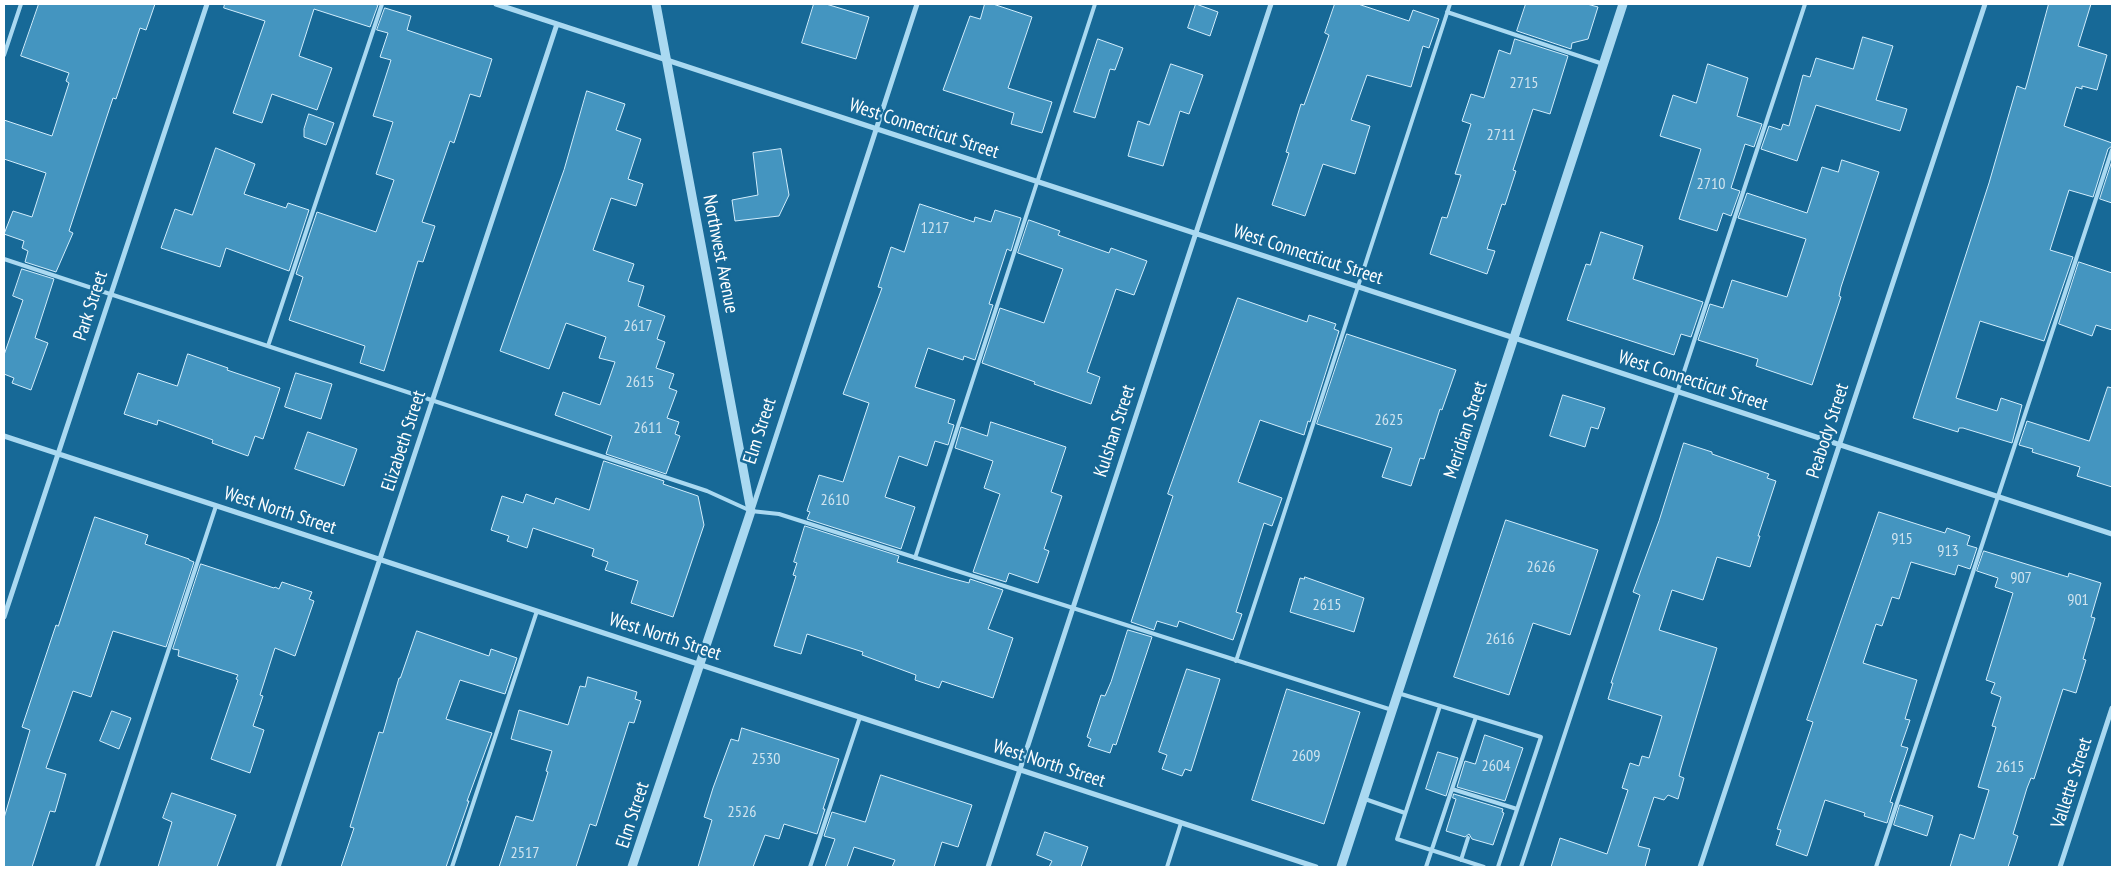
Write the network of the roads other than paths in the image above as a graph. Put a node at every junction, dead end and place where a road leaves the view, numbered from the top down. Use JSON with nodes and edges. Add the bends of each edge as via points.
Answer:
{"nodes":[{"id":1,"x":21,"y":4,"type":"edge"},
{"id":2,"x":207,"y":4,"type":"edge"},
{"id":3,"x":382,"y":4,"type":"edge"},
{"id":4,"x":496,"y":4,"type":"edge"},
{"id":5,"x":656,"y":4,"type":"edge"},
{"id":6,"x":917,"y":4,"type":"edge"},
{"id":7,"x":1095,"y":4,"type":"edge"},
{"id":8,"x":1271,"y":4,"type":"edge"},
{"id":9,"x":1450,"y":4,"type":"edge"},
{"id":10,"x":1623,"y":4,"type":"edge"},
{"id":11,"x":1805,"y":4,"type":"edge"},
{"id":12,"x":1985,"y":4,"type":"edge"},
{"id":13,"x":1447,"y":12,"type":"junction"},
{"id":14,"x":557,"y":24,"type":"junction"},
{"id":15,"x":4,"y":55,"type":"edge"},
{"id":16,"x":666,"y":60,"type":"junction"},
{"id":17,"x":1603,"y":64,"type":"junction"},
{"id":18,"x":876,"y":129,"type":"junction"},
{"id":19,"x":2112,"y":150,"type":"edge"},
{"id":20,"x":1037,"y":182,"type":"junction"},
{"id":21,"x":1196,"y":234,"type":"junction"},
{"id":22,"x":4,"y":259,"type":"edge"},
{"id":23,"x":1357,"y":287,"type":"junction"},
{"id":24,"x":111,"y":294,"type":"junction"},
{"id":25,"x":1513,"y":338,"type":"junction"},
{"id":26,"x":268,"y":346,"type":"junction"},
{"id":27,"x":1677,"y":392,"type":"junction"},
{"id":28,"x":433,"y":401,"type":"junction"},
{"id":29,"x":4,"y":436,"type":"edge"},
{"id":30,"x":1839,"y":445,"type":"junction"},
{"id":31,"x":58,"y":454,"type":"junction"},
{"id":32,"x":1997,"y":496,"type":"junction"},
{"id":33,"x":216,"y":506,"type":"junction"},
{"id":34,"x":751,"y":511,"type":"junction"},
{"id":35,"x":2112,"y":534,"type":"edge"},
{"id":36,"x":915,"y":558,"type":"junction"},
{"id":37,"x":380,"y":560,"type":"junction"},
{"id":38,"x":1073,"y":608,"type":"junction"},
{"id":39,"x":537,"y":611,"type":"junction"},
{"id":40,"x":4,"y":617,"type":"edge"},
{"id":41,"x":1236,"y":661,"type":"junction"},
{"id":42,"x":700,"y":665,"type":"junction"},
{"id":43,"x":1398,"y":693,"type":"junction"},
{"id":44,"x":1440,"y":706,"type":"junction"},
{"id":45,"x":2112,"y":708,"type":"edge"},
{"id":46,"x":1392,"y":710,"type":"junction"},
{"id":47,"x":860,"y":717,"type":"junction"},
{"id":48,"x":1476,"y":717,"type":"junction"},
{"id":49,"x":1020,"y":770,"type":"junction"},
{"id":50,"x":1452,"y":789,"type":"junction"},
{"id":51,"x":1363,"y":798,"type":"junction"},
{"id":52,"x":1481,"y":798,"type":"junction"},
{"id":53,"x":1479,"y":805,"type":"dead end"},
{"id":54,"x":1517,"y":810,"type":"junction"},
{"id":55,"x":1405,"y":813,"type":"junction"},
{"id":56,"x":1182,"y":823,"type":"junction"},
{"id":57,"x":1468,"y":838,"type":"dead end"},
{"id":58,"x":1432,"y":850,"type":"junction"},
{"id":59,"x":1461,"y":860,"type":"junction"},
{"id":60,"x":97,"y":867,"type":"edge"},
{"id":61,"x":278,"y":867,"type":"edge"},
{"id":62,"x":452,"y":867,"type":"edge"},
{"id":63,"x":632,"y":867,"type":"edge"},
{"id":64,"x":810,"y":867,"type":"edge"},
{"id":65,"x":988,"y":867,"type":"edge"},
{"id":66,"x":1167,"y":867,"type":"edge"},
{"id":67,"x":1316,"y":867,"type":"edge"},
{"id":68,"x":1341,"y":867,"type":"edge"},
{"id":69,"x":1426,"y":867,"type":"edge"},
{"id":70,"x":1484,"y":867,"type":"edge"},
{"id":71,"x":1498,"y":867,"type":"edge"},
{"id":72,"x":1521,"y":867,"type":"edge"},
{"id":73,"x":1700,"y":867,"type":"edge"},
{"id":74,"x":1876,"y":867,"type":"edge"},
{"id":75,"x":2060,"y":867,"type":"edge"}],
"edges":[{"from":1,"to":15,"type":"lane"},
{"from":2,"to":24,"type":"street","name":"Park Street"},
{"from":3,"to":26,"type":"lane"},
{"from":4,"to":14,"type":"street","name":"West Connecticut Street"},
{"from":5,"to":16,"type":"street","name":"Northwest Avenue"},
{"from":6,"to":18,"type":"street","name":"Elm Street"},
{"from":7,"to":20,"type":"lane"},
{"from":8,"to":21,"type":"street","name":"Kulshan Street"},
{"from":9,"to":13,"type":"lane"},
{"from":10,"to":17,"type":"street","name":"Meridian Street"},
{"from":11,"to":27,"type":"lane"},
{"from":12,"to":30,"type":"street","name":"Peabody Street"},
{"from":13,"to":17,"type":"lane"},
{"from":13,"to":23,"type":"lane"},
{"from":14,"to":16,"type":"street","name":"West Connecticut Street"},
{"from":14,"to":28,"type":"street","name":"Elizabeth Street"},
{"from":16,"to":18,"type":"street","name":"West Connecticut Street"},
{"from":16,"to":34,"type":"street","name":"Northwest Avenue"},
{"from":17,"to":25,"type":"street","name":"Meridian Street"},
{"from":18,"to":20,"type":"street","name":"West Connecticut Street"},
{"from":18,"to":34,"type":"street","name":"Elm Street"},
{"from":19,"to":32,"type":"lane"},
{"from":20,"to":21,"type":"street","name":"West Connecticut Street"},
{"from":20,"to":36,"type":"lane"},
{"from":21,"to":23,"type":"street","name":"West Connecticut Street"},
{"from":21,"to":38,"type":"street","name":"Kulshan Street"},
{"from":22,"to":24,"type":"lane"},
{"from":23,"to":25,"type":"street","name":"West Connecticut Street"},
{"from":23,"to":41,"type":"lane"},
{"from":24,"to":26,"type":"lane"},
{"from":24,"to":31,"type":"street","name":"Park Street"},
{"from":25,"to":27,"type":"street","name":"West Connecticut Street"},
{"from":25,"to":43,"type":"street","name":"Meridian Street"},
{"from":26,"to":28,"type":"lane"},
{"from":27,"to":30,"type":"street","name":"West Connecticut Street"},
{"from":27,"to":72,"type":"lane"},
{"from":28,"to":34,"type":"lane","via":[[707,491]]},
{"from":28,"to":37,"type":"street","name":"Elizabeth Street"},
{"from":29,"to":31,"type":"street","name":"West North Street"},
{"from":30,"to":32,"type":"street","name":"West Connecticut Street"},
{"from":30,"to":73,"type":"street","name":"Peabody Street"},
{"from":31,"to":33,"type":"street","name":"West North Street"},
{"from":31,"to":40,"type":"street","name":"Park Street"},
{"from":32,"to":35,"type":"street","name":"West Connecticut Street"},
{"from":32,"to":74,"type":"lane"},
{"from":33,"to":37,"type":"street","name":"West North Street"},
{"from":33,"to":60,"type":"lane"},
{"from":34,"to":36,"type":"lane","via":[[780,514]]},
{"from":34,"to":42,"type":"street","name":"Elm Street"},
{"from":36,"to":38,"type":"lane"},
{"from":37,"to":39,"type":"street","name":"West North Street"},
{"from":37,"to":61,"type":"street","name":"Elizabeth Street"},
{"from":38,"to":41,"type":"lane"},
{"from":38,"to":49,"type":"street","name":"Kulshan Street"},
{"from":39,"to":42,"type":"street","name":"West North Street"},
{"from":39,"to":62,"type":"lane"},
{"from":41,"to":46,"type":"lane"},
{"from":42,"to":47,"type":"street","name":"West North Street"},
{"from":42,"to":63,"type":"street","name":"Elm Street"},
{"from":43,"to":44,"type":"lane"},
{"from":43,"to":46,"type":"street","name":"Meridian Street"},
{"from":44,"to":48,"type":"lane"},
{"from":44,"to":55,"type":"lane"},
{"from":45,"to":75,"type":"street","name":"Vallette Street"},
{"from":46,"to":51,"type":"street","name":"Meridian Street"},
{"from":47,"to":49,"type":"street","name":"West North Street"},
{"from":47,"to":64,"type":"lane"},
{"from":48,"to":50,"type":"lane"},
{"from":48,"to":54,"type":"lane","via":[[1541,737]]},
{"from":49,"to":56,"type":"street","name":"West North Street"},
{"from":49,"to":65,"type":"street","name":"Kulshan Street"},
{"from":50,"to":52,"type":"lane"},
{"from":50,"to":58,"type":"lane"},
{"from":51,"to":55,"type":"lane"},
{"from":51,"to":68,"type":"street","name":"Meridian Street"},
{"from":52,"to":53,"type":"lane"},
{"from":52,"to":54,"type":"lane"},
{"from":54,"to":71,"type":"lane"},
{"from":55,"to":58,"type":"lane","via":[[1397,838]]},
{"from":56,"to":66,"type":"lane"},
{"from":56,"to":67,"type":"street","name":"West North Street"},
{"from":57,"to":59,"type":"lane"},
{"from":58,"to":59,"type":"lane"},
{"from":58,"to":69,"type":"lane"},
{"from":59,"to":70,"type":"lane"}]}
